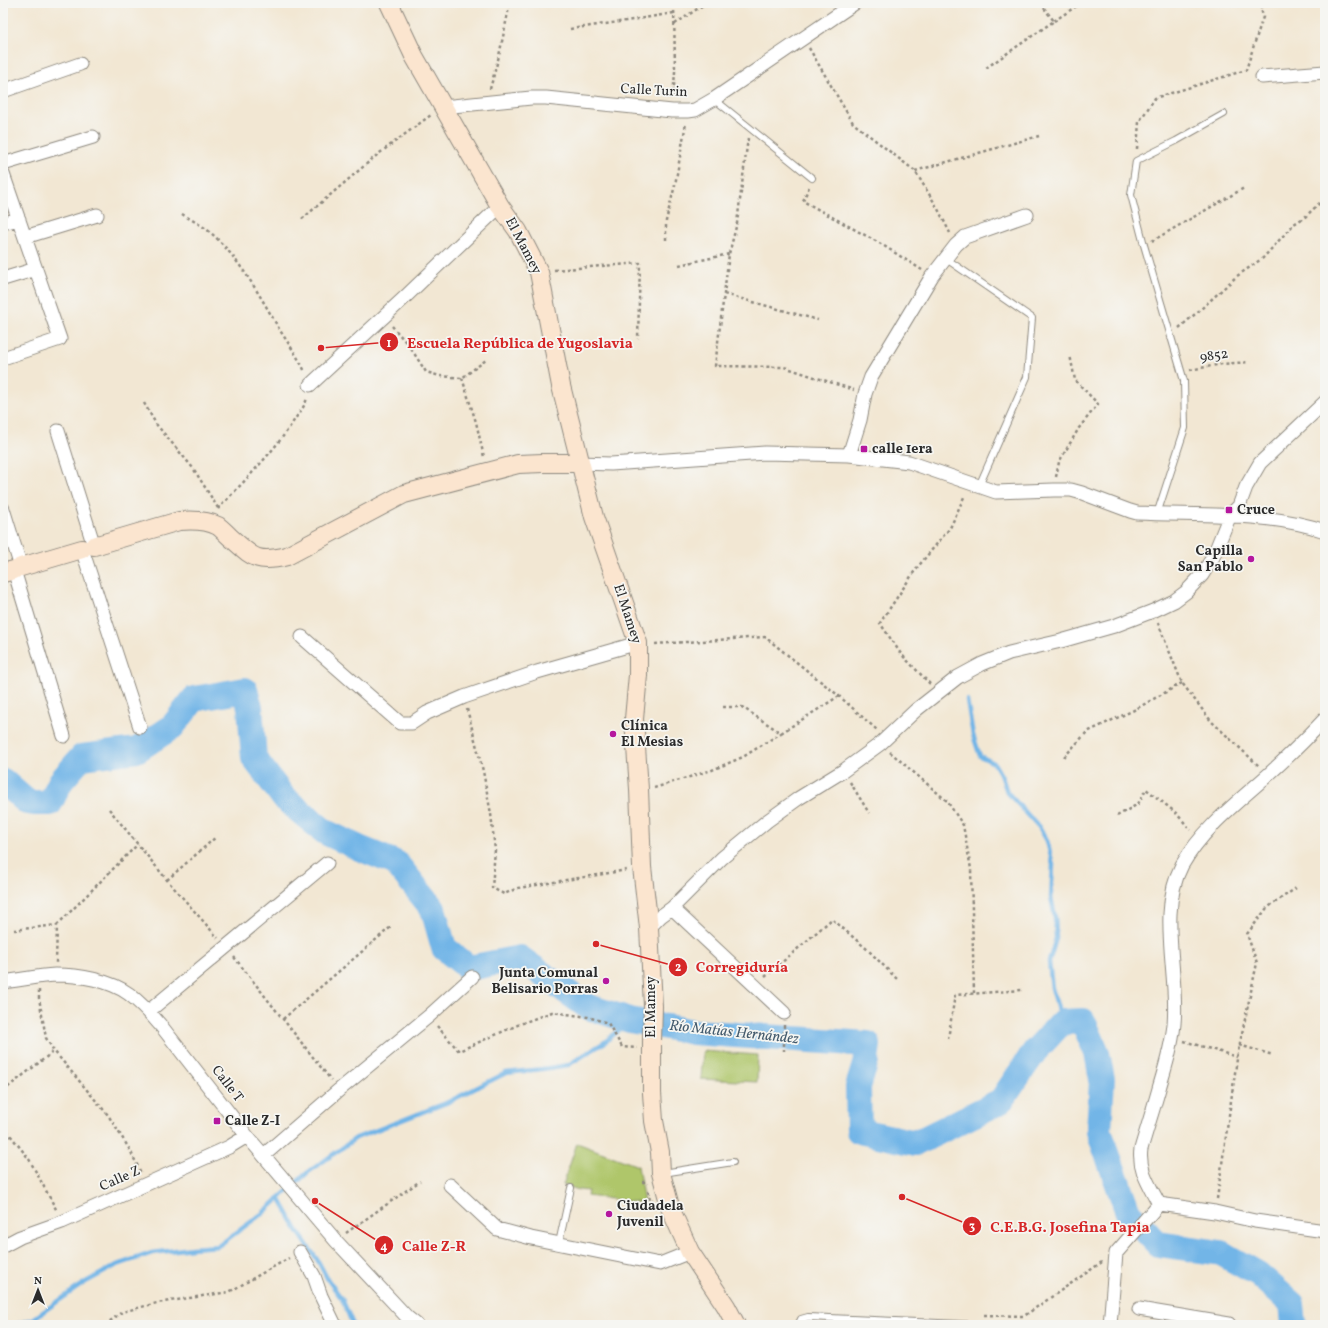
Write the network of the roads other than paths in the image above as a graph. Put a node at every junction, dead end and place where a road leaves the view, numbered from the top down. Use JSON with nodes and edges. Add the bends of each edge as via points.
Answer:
{"nodes":[{"id":1,"x":389,"y":3,"type":"edge"},
{"id":2,"x":855,"y":3,"type":"edge"},
{"id":3,"x":80,"y":64,"type":"dead end"},
{"id":4,"x":1325,"y":72,"type":"edge"},
{"id":5,"x":1262,"y":77,"type":"dead end"},
{"id":6,"x":3,"y":91,"type":"edge"},
{"id":7,"x":714,"y":99,"type":"junction"},
{"id":8,"x":443,"y":107,"type":"junction"},
{"id":9,"x":1224,"y":114,"type":"dead end"},
{"id":10,"x":93,"y":137,"type":"dead end"},
{"id":11,"x":3,"y":164,"type":"edge"},
{"id":12,"x":3,"y":174,"type":"edge"},
{"id":13,"x":812,"y":178,"type":"road end"},
{"id":14,"x":500,"y":206,"type":"junction"},
{"id":15,"x":97,"y":215,"type":"dead end"},
{"id":16,"x":1027,"y":215,"type":"dead end"},
{"id":17,"x":19,"y":219,"type":"junction"},
{"id":18,"x":3,"y":223,"type":"edge"},
{"id":19,"x":25,"y":238,"type":"junction"},
{"id":20,"x":946,"y":258,"type":"junction"},
{"id":21,"x":36,"y":269,"type":"junction"},
{"id":22,"x":3,"y":279,"type":"edge"},
{"id":23,"x":3,"y":358,"type":"edge"},
{"id":24,"x":310,"y":385,"type":"road end"},
{"id":25,"x":1325,"y":402,"type":"edge"},
{"id":26,"x":58,"y":431,"type":"dead end"},
{"id":27,"x":849,"y":455,"type":"junction"},
{"id":28,"x":580,"y":463,"type":"junction"},
{"id":29,"x":974,"y":485,"type":"junction"},
{"id":30,"x":3,"y":509,"type":"edge"},
{"id":31,"x":1157,"y":514,"type":"junction"},
{"id":32,"x":1230,"y":515,"type":"junction"},
{"id":33,"x":1325,"y":531,"type":"edge"},
{"id":34,"x":88,"y":547,"type":"junction"},
{"id":35,"x":13,"y":570,"type":"edge"},
{"id":36,"x":302,"y":637,"type":"dead end"},
{"id":37,"x":647,"y":644,"type":"junction"},
{"id":38,"x":1325,"y":719,"type":"edge"},
{"id":39,"x":140,"y":727,"type":"dead end"},
{"id":40,"x":64,"y":736,"type":"dead end"},
{"id":41,"x":327,"y":863,"type":"dead end"},
{"id":42,"x":672,"y":908,"type":"junction"},
{"id":43,"x":649,"y":928,"type":"junction"},
{"id":44,"x":472,"y":977,"type":"dead end"},
{"id":45,"x":3,"y":982,"type":"edge"},
{"id":46,"x":149,"y":1012,"type":"junction"},
{"id":47,"x":784,"y":1013,"type":"road end"},
{"id":48,"x":247,"y":1136,"type":"junction"},
{"id":49,"x":264,"y":1155,"type":"junction"},
{"id":50,"x":733,"y":1162,"type":"dead end"},
{"id":51,"x":661,"y":1173,"type":"junction"},
{"id":52,"x":450,"y":1185,"type":"dead end"},
{"id":53,"x":571,"y":1188,"type":"dead end"},
{"id":54,"x":1159,"y":1204,"type":"junction"},
{"id":55,"x":1325,"y":1231,"type":"edge"},
{"id":56,"x":559,"y":1243,"type":"junction"},
{"id":57,"x":3,"y":1246,"type":"edge"},
{"id":58,"x":300,"y":1252,"type":"road end"},
{"id":59,"x":690,"y":1252,"type":"junction"},
{"id":60,"x":1139,"y":1309,"type":"dead end"},
{"id":61,"x":834,"y":1318,"type":"junction"},
{"id":62,"x":1199,"y":1322,"type":"edge"},
{"id":63,"x":1229,"y":1324,"type":"edge"},
{"id":64,"x":335,"y":1325,"type":"edge"},
{"id":65,"x":417,"y":1325,"type":"edge"},
{"id":66,"x":736,"y":1325,"type":"edge"},
{"id":67,"x":798,"y":1325,"type":"edge"},
{"id":68,"x":834,"y":1325,"type":"edge"},
{"id":69,"x":982,"y":1325,"type":"edge"},
{"id":70,"x":1110,"y":1325,"type":"edge"}],
"edges":[{"from":1,"to":8,"type":"street","name":"El Mamey","via":[[414,56]]},
{"from":2,"to":7,"type":"street","name":"Calle Turin"},
{"from":3,"to":6,"type":"street"},
{"from":4,"to":5,"type":"street"},
{"from":7,"to":8,"type":"street","name":"Calle Turin","via":[[695,110],[688,111],[546,98]]},
{"from":7,"to":13,"type":"lane"},
{"from":8,"to":14,"type":"street","name":"El Mamey"},
{"from":9,"to":31,"type":"lane","via":[[1136,161],[1131,195],[1184,381],[1185,428]]},
{"from":10,"to":11,"type":"street"},
{"from":12,"to":17,"type":"street"},
{"from":14,"to":24,"type":"street"},
{"from":14,"to":28,"type":"street","name":"El Mamey","via":[[518,231],[539,272],[561,386]]},
{"from":15,"to":19,"type":"street"},
{"from":16,"to":20,"type":"street","via":[[965,236]]},
{"from":17,"to":18,"type":"street"},
{"from":17,"to":19,"type":"street"},
{"from":19,"to":21,"type":"street"},
{"from":20,"to":27,"type":"street","via":[[932,276],[871,377]]},
{"from":20,"to":29,"type":"lane","via":[[1032,318],[1027,377]]},
{"from":21,"to":22,"type":"street"},
{"from":21,"to":23,"type":"street","via":[[60,339]]},
{"from":25,"to":32,"type":"street","via":[[1260,464],[1246,487],[1239,506]]},
{"from":26,"to":34,"type":"street"},
{"from":27,"to":28,"type":"street","via":[[764,453],[611,464]]},
{"from":27,"to":29,"type":"street","via":[[909,462]]},
{"from":28,"to":34,"type":"street","via":[[518,464],[404,494],[287,556],[273,559],[253,557],[218,517],[199,521],[179,521]]},
{"from":28,"to":37,"type":"street","name":"El Mamey","via":[[594,517]]},
{"from":29,"to":31,"type":"street","via":[[996,492],[1072,490],[1130,511]]},
{"from":30,"to":35,"type":"street"},
{"from":31,"to":32,"type":"street"},
{"from":32,"to":33,"type":"street","via":[[1302,524]]},
{"from":32,"to":42,"type":"street","via":[[1213,557],[1202,575],[1174,601],[1114,626],[1009,653],[958,677],[916,710],[883,742],[767,821],[722,858]]},
{"from":34,"to":35,"type":"street"},
{"from":34,"to":39,"type":"street"},
{"from":35,"to":40,"type":"street"},
{"from":36,"to":37,"type":"street","via":[[400,723],[412,723],[427,712],[537,672]]},
{"from":37,"to":43,"type":"street","name":"El Mamey","via":[[638,675],[634,719],[642,867]]},
{"from":38,"to":54,"type":"street","via":[[1199,839],[1178,875],[1172,901],[1170,928],[1175,1014],[1171,1049],[1140,1159]]},
{"from":41,"to":46,"type":"street"},
{"from":42,"to":43,"type":"street"},
{"from":42,"to":47,"type":"street"},
{"from":43,"to":51,"type":"street","name":"El Mamey","via":[[654,1121]]},
{"from":44,"to":49,"type":"street"},
{"from":45,"to":46,"type":"street","name":"Calle T","via":[[55,975],[84,978],[109,984],[129,994]]},
{"from":46,"to":48,"type":"street","name":"Calle T"},
{"from":48,"to":49,"type":"street","name":"Calle T"},
{"from":48,"to":57,"type":"street","name":"Calle Z","via":[[229,1147],[147,1184]]},
{"from":49,"to":65,"type":"street","name":"Calle T","via":[[336,1240]]},
{"from":50,"to":51,"type":"lane"},
{"from":51,"to":59,"type":"street","name":"El Mamey","via":[[672,1210]]},
{"from":52,"to":56,"type":"street","via":[[497,1228]]},
{"from":53,"to":56,"type":"lane"},
{"from":54,"to":55,"type":"street"},
{"from":54,"to":70,"type":"street","via":[[1116,1253]]},
{"from":56,"to":59,"type":"street","via":[[660,1264]]},
{"from":58,"to":64,"type":"street","via":[[314,1276]]},
{"from":59,"to":66,"type":"street","name":"El Mamey"},
{"from":60,"to":62,"type":"street"},
{"from":61,"to":67,"type":"lane","via":[[808,1317],[801,1319]]},
{"from":61,"to":68,"type":"lane"},
{"from":61,"to":69,"type":"lane"},
{"from":62,"to":63,"type":"street"}]}
